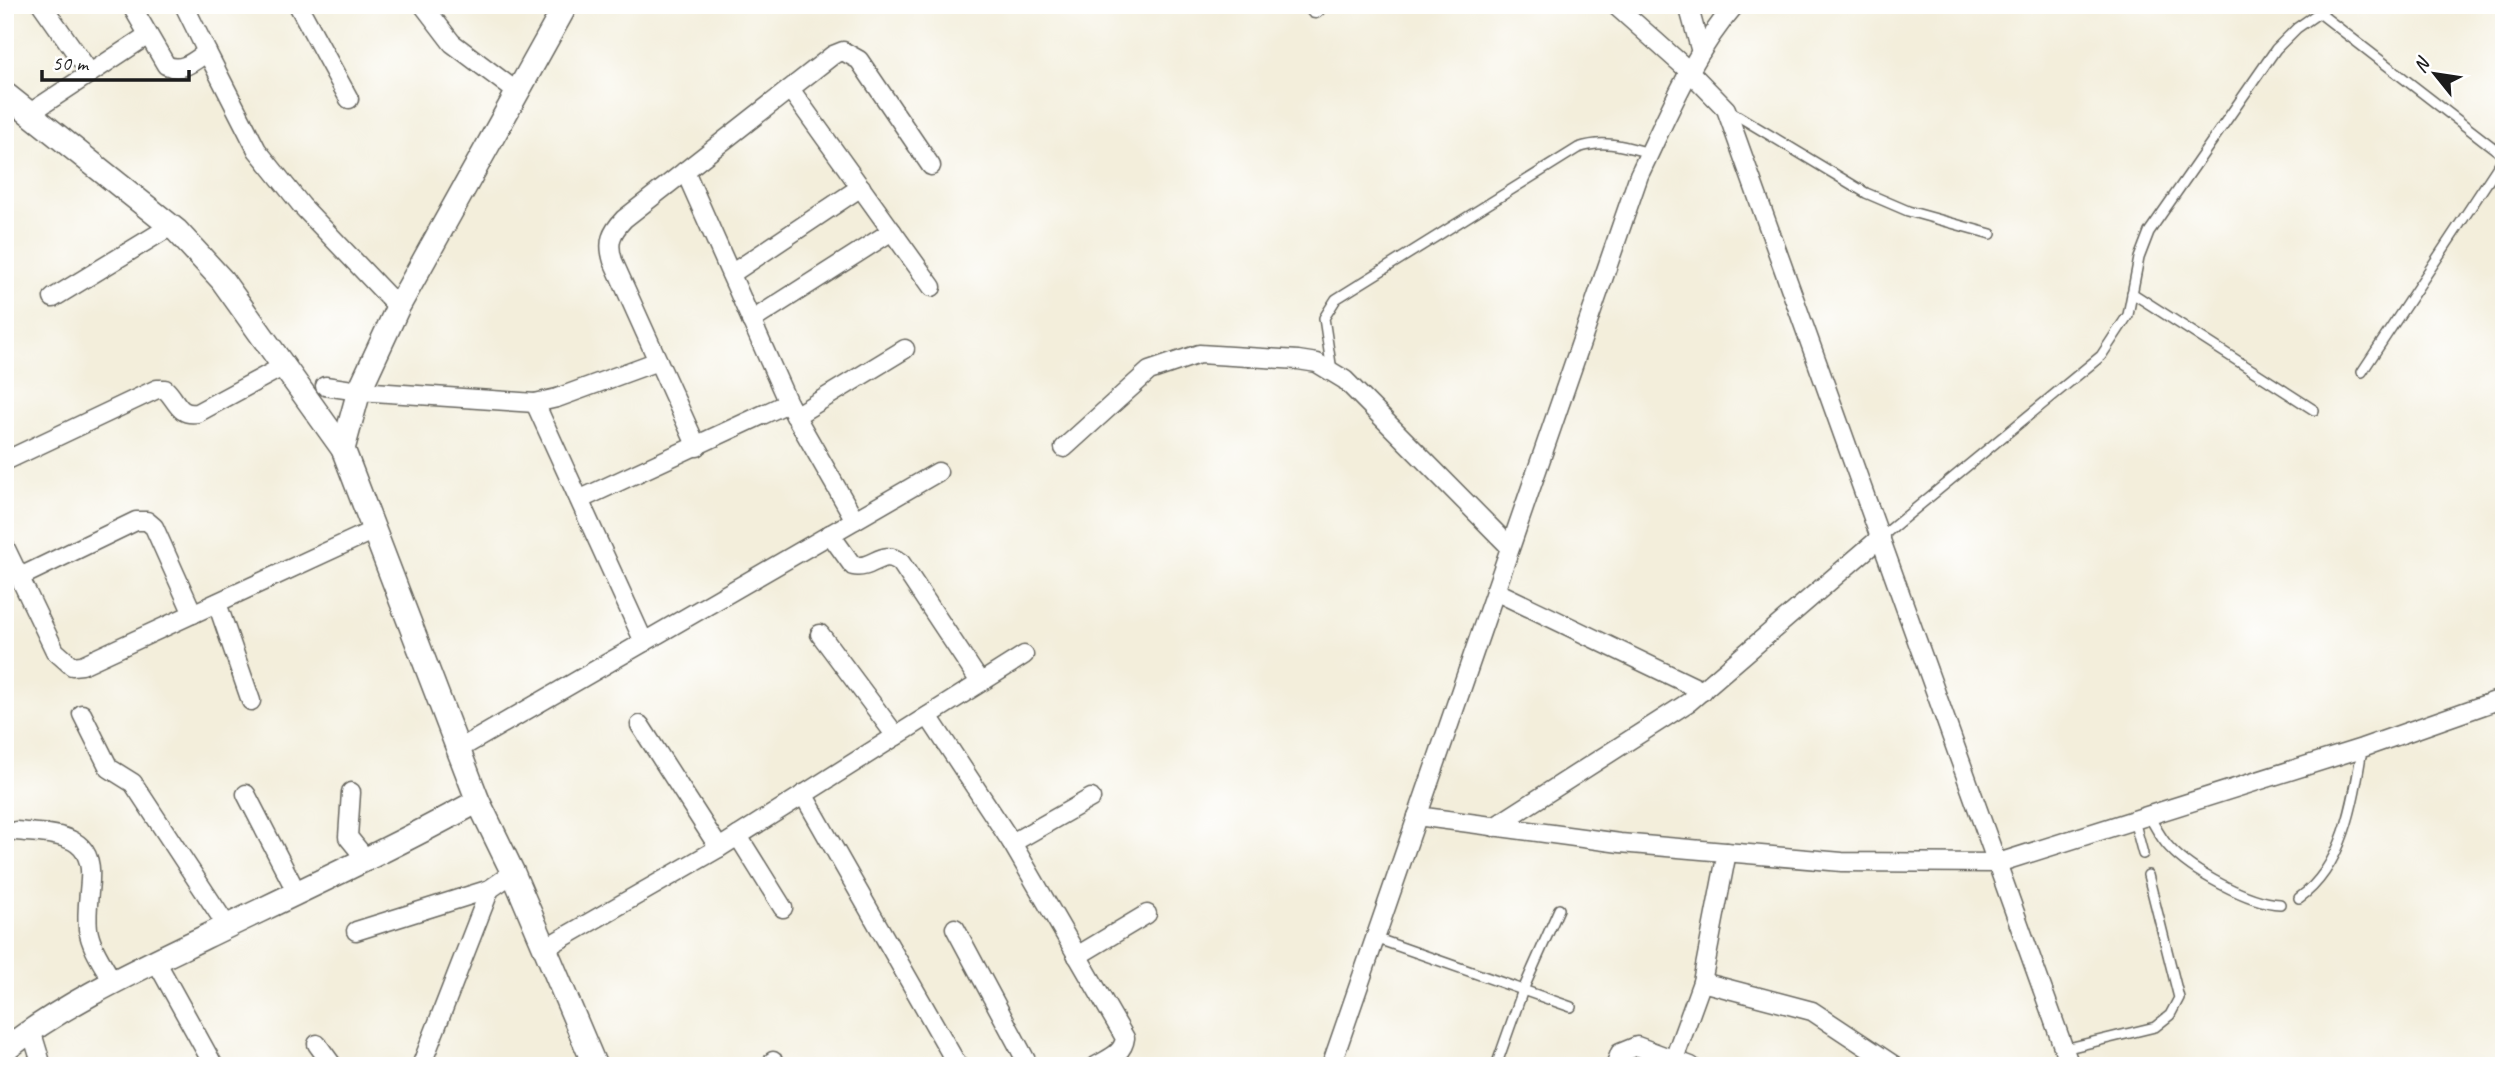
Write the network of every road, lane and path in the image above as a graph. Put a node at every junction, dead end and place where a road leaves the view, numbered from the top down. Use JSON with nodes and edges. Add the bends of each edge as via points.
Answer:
{"nodes":[{"id":1,"x":42,"y":5,"type":"edge"},
{"id":2,"x":131,"y":5,"type":"edge"},
{"id":3,"x":184,"y":5,"type":"edge"},
{"id":4,"x":298,"y":5,"type":"edge"},
{"id":5,"x":424,"y":5,"type":"edge"},
{"id":6,"x":566,"y":5,"type":"edge"},
{"id":7,"x":1615,"y":5,"type":"edge"},
{"id":8,"x":1688,"y":5,"type":"edge"},
{"id":9,"x":1735,"y":5,"type":"edge"},
{"id":10,"x":2330,"y":5,"type":"edge"},
{"id":11,"x":2318,"y":12,"type":"junction"},
{"id":12,"x":148,"y":35,"type":"junction"},
{"id":13,"x":207,"y":52,"type":"junction"},
{"id":14,"x":1701,"y":52,"type":"junction"},
{"id":15,"x":1689,"y":71,"type":"junction"},
{"id":16,"x":90,"y":73,"type":"junction"},
{"id":17,"x":790,"y":89,"type":"junction"},
{"id":18,"x":517,"y":92,"type":"junction"},
{"id":19,"x":5,"y":94,"type":"edge"},
{"id":20,"x":349,"y":99,"type":"dead end"},
{"id":21,"x":1726,"y":109,"type":"junction"},
{"id":22,"x":30,"y":113,"type":"junction"},
{"id":23,"x":1650,"y":153,"type":"junction"},
{"id":24,"x":2504,"y":156,"type":"edge"},
{"id":25,"x":931,"y":166,"type":"dead end"},
{"id":26,"x":684,"y":171,"type":"junction"},
{"id":27,"x":861,"y":187,"type":"junction"},
{"id":28,"x":172,"y":226,"type":"junction"},
{"id":29,"x":892,"y":231,"type":"junction"},
{"id":30,"x":1991,"y":234,"type":"dead end"},
{"id":31,"x":731,"y":274,"type":"junction"},
{"id":32,"x":932,"y":287,"type":"dead end"},
{"id":33,"x":2132,"y":293,"type":"junction"},
{"id":34,"x":53,"y":298,"type":"dead end"},
{"id":35,"x":398,"y":307,"type":"junction"},
{"id":36,"x":751,"y":321,"type":"junction"},
{"id":37,"x":905,"y":349,"type":"dead end"},
{"id":38,"x":658,"y":361,"type":"junction"},
{"id":39,"x":284,"y":366,"type":"junction"},
{"id":40,"x":1332,"y":371,"type":"junction"},
{"id":41,"x":2362,"y":372,"type":"dead end"},
{"id":42,"x":325,"y":386,"type":"dead end"},
{"id":43,"x":359,"y":391,"type":"junction"},
{"id":44,"x":535,"y":403,"type":"junction"},
{"id":45,"x":792,"y":410,"type":"junction"},
{"id":46,"x":2314,"y":411,"type":"dead end"},
{"id":47,"x":697,"y":447,"type":"junction"},
{"id":48,"x":1064,"y":448,"type":"dead end"},
{"id":49,"x":343,"y":449,"type":"junction"},
{"id":50,"x":5,"y":461,"type":"edge"},
{"id":51,"x":938,"y":472,"type":"dead end"},
{"id":52,"x":581,"y":499,"type":"junction"},
{"id":53,"x":855,"y":520,"type":"junction"},
{"id":54,"x":374,"y":530,"type":"junction"},
{"id":55,"x":830,"y":534,"type":"junction"},
{"id":56,"x":1881,"y":537,"type":"junction"},
{"id":57,"x":5,"y":547,"type":"edge"},
{"id":58,"x":1510,"y":547,"type":"junction"},
{"id":59,"x":20,"y":578,"type":"junction"},
{"id":60,"x":1494,"y":592,"type":"junction"},
{"id":61,"x":217,"y":603,"type":"junction"},
{"id":62,"x":193,"y":614,"type":"junction"},
{"id":63,"x":820,"y":635,"type":"dead end"},
{"id":64,"x":644,"y":642,"type":"junction"},
{"id":65,"x":1024,"y":655,"type":"dead end"},
{"id":66,"x":980,"y":682,"type":"junction"},
{"id":67,"x":1703,"y":691,"type":"junction"},
{"id":68,"x":2504,"y":698,"type":"edge"},
{"id":69,"x":251,"y":701,"type":"dead end"},
{"id":70,"x":82,"y":714,"type":"dead end"},
{"id":71,"x":928,"y":716,"type":"junction"},
{"id":72,"x":640,"y":725,"type":"dead end"},
{"id":73,"x":896,"y":736,"type":"junction"},
{"id":74,"x":2362,"y":748,"type":"junction"},
{"id":75,"x":460,"y":753,"type":"junction"},
{"id":76,"x":351,"y":792,"type":"dead end"},
{"id":77,"x":246,"y":794,"type":"dead end"},
{"id":78,"x":803,"y":794,"type":"junction"},
{"id":79,"x":1090,"y":798,"type":"dead end"},
{"id":80,"x":478,"y":801,"type":"junction"},
{"id":81,"x":1417,"y":816,"type":"junction"},
{"id":82,"x":2141,"y":818,"type":"junction"},
{"id":83,"x":1494,"y":827,"type":"junction"},
{"id":84,"x":16,"y":831,"type":"dead end"},
{"id":85,"x":738,"y":836,"type":"junction"},
{"id":86,"x":1012,"y":843,"type":"junction"},
{"id":87,"x":719,"y":848,"type":"junction"},
{"id":88,"x":1727,"y":852,"type":"junction"},
{"id":89,"x":2143,"y":854,"type":"dead end"},
{"id":90,"x":366,"y":859,"type":"junction"},
{"id":91,"x":1998,"y":863,"type":"junction"},
{"id":92,"x":513,"y":873,"type":"junction"},
{"id":93,"x":2148,"y":875,"type":"dead end"},
{"id":94,"x":491,"y":889,"type":"junction"},
{"id":95,"x":297,"y":893,"type":"junction"},
{"id":96,"x":2299,"y":898,"type":"dead end"},
{"id":97,"x":2280,"y":904,"type":"dead end"},
{"id":98,"x":783,"y":908,"type":"dead end"},
{"id":99,"x":1559,"y":909,"type":"dead end"},
{"id":100,"x":1147,"y":914,"type":"dead end"},
{"id":101,"x":227,"y":926,"type":"junction"},
{"id":102,"x":955,"y":928,"type":"dead end"},
{"id":103,"x":356,"y":931,"type":"dead end"},
{"id":104,"x":1375,"y":938,"type":"junction"},
{"id":105,"x":545,"y":948,"type":"junction"},
{"id":106,"x":1077,"y":956,"type":"junction"},
{"id":107,"x":156,"y":961,"type":"junction"},
{"id":108,"x":1702,"y":982,"type":"junction"},
{"id":109,"x":114,"y":984,"type":"junction"},
{"id":110,"x":1523,"y":990,"type":"junction"},
{"id":111,"x":1571,"y":1007,"type":"dead end"},
{"id":112,"x":31,"y":1030,"type":"junction"},
{"id":113,"x":317,"y":1044,"type":"dead end"},
{"id":114,"x":5,"y":1050,"type":"edge"},
{"id":115,"x":2067,"y":1057,"type":"edge"},
{"id":116,"x":1674,"y":1059,"type":"junction"},
{"id":117,"x":42,"y":1066,"type":"edge"},
{"id":118,"x":214,"y":1066,"type":"edge"},
{"id":119,"x":332,"y":1066,"type":"edge"},
{"id":120,"x":421,"y":1066,"type":"edge"},
{"id":121,"x":595,"y":1066,"type":"edge"},
{"id":122,"x":958,"y":1066,"type":"edge"},
{"id":123,"x":1029,"y":1066,"type":"edge"},
{"id":124,"x":1096,"y":1066,"type":"edge"},
{"id":125,"x":1331,"y":1066,"type":"edge"},
{"id":126,"x":1496,"y":1066,"type":"edge"},
{"id":127,"x":1615,"y":1066,"type":"edge"},
{"id":128,"x":1691,"y":1066,"type":"edge"},
{"id":129,"x":1895,"y":1066,"type":"edge"}],
"edges":[{"from":1,"to":16,"type":"street"},
{"from":2,"to":12,"type":"street"},
{"from":3,"to":13,"type":"street"},
{"from":4,"to":20,"type":"street"},
{"from":5,"to":18,"type":"street","via":[[460,51]]},
{"from":6,"to":18,"type":"street"},
{"from":7,"to":15,"type":"street"},
{"from":8,"to":14,"type":"street"},
{"from":9,"to":14,"type":"street"},
{"from":10,"to":11,"type":"lane"},
{"from":11,"to":24,"type":"lane"},
{"from":11,"to":33,"type":"lane","via":[[2276,49],[2170,200],[2139,258]]},
{"from":12,"to":13,"type":"street","via":[[160,58],[174,69]]},
{"from":12,"to":16,"type":"street"},
{"from":13,"to":35,"type":"street","via":[[257,150],[302,206]]},
{"from":14,"to":15,"type":"street"},
{"from":15,"to":21,"type":"street"},
{"from":15,"to":23,"type":"street"},
{"from":16,"to":22,"type":"street"},
{"from":17,"to":25,"type":"street","via":[[833,55],[843,51],[853,55]]},
{"from":17,"to":26,"type":"street"},
{"from":17,"to":27,"type":"street"},
{"from":18,"to":35,"type":"street"},
{"from":19,"to":22,"type":"street"},
{"from":21,"to":30,"type":"lane","via":[[1866,193],[1908,211]]},
{"from":21,"to":56,"type":"street"},
{"from":22,"to":28,"type":"street"},
{"from":23,"to":40,"type":"lane","via":[[1612,143],[1578,148],[1336,299],[1324,318]]},
{"from":23,"to":58,"type":"street"},
{"from":24,"to":41,"type":"lane"},
{"from":26,"to":31,"type":"street"},
{"from":26,"to":38,"type":"street","via":[[624,219],[612,233],[609,247]]},
{"from":27,"to":29,"type":"street"},
{"from":27,"to":31,"type":"street"},
{"from":28,"to":34,"type":"street"},
{"from":28,"to":39,"type":"street","via":[[222,279]]},
{"from":29,"to":32,"type":"street"},
{"from":29,"to":36,"type":"street"},
{"from":31,"to":36,"type":"street"},
{"from":33,"to":46,"type":"lane"},
{"from":33,"to":56,"type":"lane","via":[[2128,315],[2101,356]]},
{"from":35,"to":43,"type":"street"},
{"from":36,"to":45,"type":"street"},
{"from":37,"to":45,"type":"street"},
{"from":38,"to":44,"type":"street"},
{"from":38,"to":47,"type":"street"},
{"from":39,"to":49,"type":"street"},
{"from":39,"to":50,"type":"street","via":[[188,415],[165,389],[157,389]]},
{"from":40,"to":48,"type":"street","via":[[1298,360],[1199,354],[1171,361],[1149,371]]},
{"from":40,"to":58,"type":"street"},
{"from":42,"to":43,"type":"street"},
{"from":43,"to":44,"type":"street"},
{"from":43,"to":49,"type":"street"},
{"from":44,"to":52,"type":"street"},
{"from":45,"to":47,"type":"street"},
{"from":45,"to":53,"type":"street"},
{"from":47,"to":52,"type":"street"},
{"from":49,"to":54,"type":"street"},
{"from":51,"to":53,"type":"street"},
{"from":52,"to":64,"type":"street"},
{"from":53,"to":55,"type":"street"},
{"from":54,"to":61,"type":"street"},
{"from":54,"to":75,"type":"street"},
{"from":55,"to":64,"type":"street"},
{"from":55,"to":66,"type":"street","via":[[853,566],[870,564],[885,555],[901,563]]},
{"from":56,"to":67,"type":"street"},
{"from":56,"to":91,"type":"street"},
{"from":57,"to":59,"type":"street"},
{"from":58,"to":60,"type":"street"},
{"from":59,"to":62,"type":"street","via":[[55,652],[72,666]]},
{"from":59,"to":62,"type":"street","via":[[136,521],[147,521],[154,527]]},
{"from":60,"to":67,"type":"street"},
{"from":60,"to":81,"type":"street"},
{"from":61,"to":62,"type":"street"},
{"from":61,"to":69,"type":"street"},
{"from":63,"to":73,"type":"street"},
{"from":64,"to":75,"type":"street"},
{"from":65,"to":66,"type":"street"},
{"from":66,"to":71,"type":"street"},
{"from":67,"to":83,"type":"street"},
{"from":68,"to":74,"type":"street"},
{"from":70,"to":101,"type":"street","via":[[109,768],[133,783]]},
{"from":71,"to":73,"type":"street"},
{"from":71,"to":86,"type":"street"},
{"from":72,"to":87,"type":"street"},
{"from":73,"to":78,"type":"street"},
{"from":74,"to":82,"type":"street"},
{"from":74,"to":96,"type":"lane","via":[[2345,826],[2322,877]]},
{"from":75,"to":80,"type":"street"},
{"from":76,"to":90,"type":"street","via":[[348,837]]},
{"from":77,"to":95,"type":"street"},
{"from":78,"to":85,"type":"street"},
{"from":78,"to":122,"type":"street"},
{"from":79,"to":86,"type":"street"},
{"from":80,"to":90,"type":"street"},
{"from":80,"to":92,"type":"street"},
{"from":81,"to":83,"type":"street"},
{"from":81,"to":104,"type":"street"},
{"from":82,"to":89,"type":"lane"},
{"from":82,"to":91,"type":"street"},
{"from":82,"to":97,"type":"lane","via":[[2184,862],[2255,898]]},
{"from":83,"to":88,"type":"street"},
{"from":84,"to":109,"type":"street","via":[[67,837],[85,850],[91,869],[88,928]]},
{"from":85,"to":87,"type":"street"},
{"from":85,"to":98,"type":"street"},
{"from":86,"to":106,"type":"street"},
{"from":87,"to":105,"type":"street"},
{"from":88,"to":91,"type":"street","via":[[1842,862]]},
{"from":88,"to":108,"type":"street"},
{"from":90,"to":95,"type":"street"},
{"from":91,"to":115,"type":"street"},
{"from":92,"to":94,"type":"street"},
{"from":92,"to":105,"type":"street"},
{"from":93,"to":115,"type":"lane","via":[[2179,998],[2170,1015],[2155,1027]]},
{"from":94,"to":103,"type":"street"},
{"from":94,"to":120,"type":"street"},
{"from":95,"to":101,"type":"street"},
{"from":99,"to":110,"type":"lane"},
{"from":100,"to":106,"type":"street"},
{"from":101,"to":107,"type":"street"},
{"from":102,"to":123,"type":"street"},
{"from":104,"to":110,"type":"lane"},
{"from":104,"to":125,"type":"street"},
{"from":105,"to":121,"type":"street"},
{"from":106,"to":124,"type":"street","via":[[1125,1038],[1118,1054]]},
{"from":107,"to":109,"type":"street"},
{"from":107,"to":118,"type":"street"},
{"from":108,"to":116,"type":"street"},
{"from":108,"to":129,"type":"street","via":[[1812,1011]]},
{"from":109,"to":112,"type":"street"},
{"from":110,"to":111,"type":"lane"},
{"from":110,"to":126,"type":"lane"},
{"from":112,"to":114,"type":"street"},
{"from":112,"to":117,"type":"street"},
{"from":113,"to":119,"type":"street"},
{"from":116,"to":127,"type":"street","via":[[1629,1046]]},
{"from":116,"to":128,"type":"street"}]}
